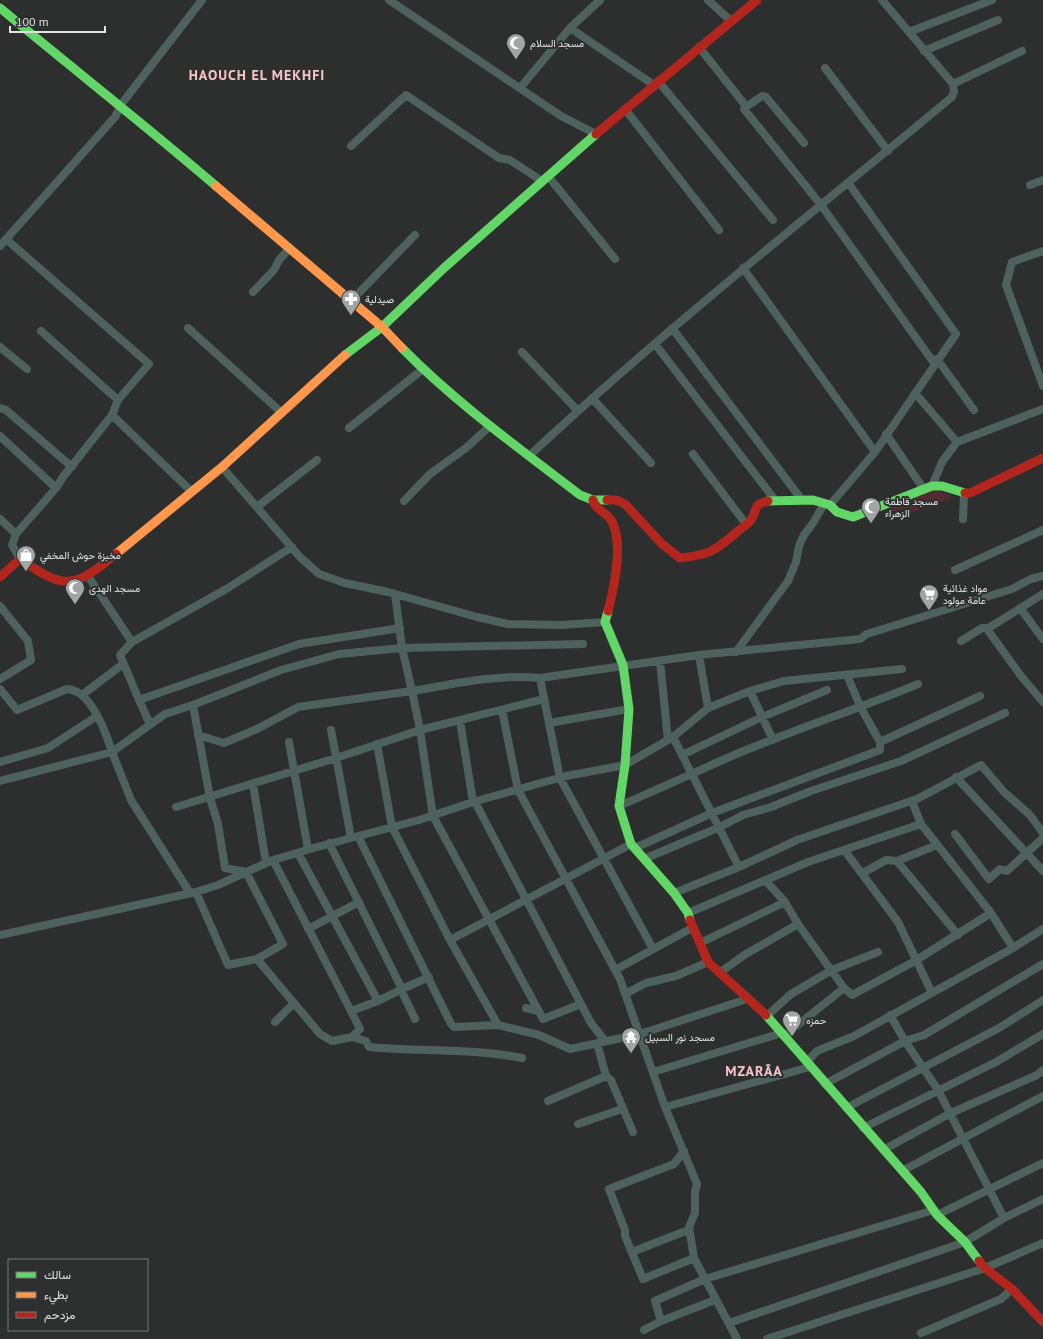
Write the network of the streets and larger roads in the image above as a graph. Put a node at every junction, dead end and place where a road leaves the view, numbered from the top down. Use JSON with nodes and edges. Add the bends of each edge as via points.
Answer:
{"nodes":[{"id":1,"x":202,"y":0,"type":"edge"},
{"id":2,"x":389,"y":0,"type":"edge"},
{"id":3,"x":600,"y":0,"type":"edge"},
{"id":4,"x":708,"y":0,"type":"edge"},
{"id":5,"x":757,"y":0,"type":"edge"},
{"id":6,"x":882,"y":0,"type":"edge"},
{"id":7,"x":992,"y":0,"type":"edge"},
{"id":8,"x":0,"y":8,"type":"edge"},
{"id":9,"x":998,"y":20,"type":"dead end"},
{"id":10,"x":731,"y":21,"type":"junction"},
{"id":11,"x":570,"y":28,"type":"junction"},
{"id":12,"x":909,"y":32,"type":"junction"},
{"id":13,"x":699,"y":47,"type":"junction"},
{"id":14,"x":1022,"y":50,"type":"dead end"},
{"id":15,"x":924,"y":51,"type":"junction"},
{"id":16,"x":825,"y":68,"type":"dead end"},
{"id":17,"x":656,"y":83,"type":"junction"},
{"id":18,"x":953,"y":84,"type":"junction"},
{"id":19,"x":520,"y":88,"type":"junction"},
{"id":20,"x":747,"y":106,"type":"junction"},
{"id":21,"x":120,"y":107,"type":"junction"},
{"id":22,"x":624,"y":109,"type":"junction"},
{"id":23,"x":596,"y":134,"type":"junction"},
{"id":24,"x":804,"y":143,"type":"dead end"},
{"id":25,"x":351,"y":146,"type":"dead end"},
{"id":26,"x":888,"y":151,"type":"junction"},
{"id":27,"x":545,"y":179,"type":"junction"},
{"id":28,"x":1043,"y":180,"type":"edge"},
{"id":29,"x":848,"y":184,"type":"junction"},
{"id":30,"x":1030,"y":185,"type":"dead end"},
{"id":31,"x":821,"y":205,"type":"junction"},
{"id":32,"x":773,"y":220,"type":"dead end"},
{"id":33,"x":719,"y":230,"type":"dead end"},
{"id":34,"x":415,"y":235,"type":"dead end"},
{"id":35,"x":6,"y":239,"type":"junction"},
{"id":36,"x":0,"y":246,"type":"edge"},
{"id":37,"x":289,"y":249,"type":"junction"},
{"id":38,"x":1043,"y":251,"type":"edge"},
{"id":39,"x":615,"y":259,"type":"dead end"},
{"id":40,"x":743,"y":268,"type":"junction"},
{"id":41,"x":253,"y":292,"type":"dead end"},
{"id":42,"x":351,"y":301,"type":"junction"},
{"id":43,"x":382,"y":327,"type":"junction"},
{"id":44,"x":188,"y":328,"type":"dead end"},
{"id":45,"x":672,"y":328,"type":"junction"},
{"id":46,"x":41,"y":331,"type":"dead end"},
{"id":47,"x":655,"y":344,"type":"junction"},
{"id":48,"x":0,"y":347,"type":"edge"},
{"id":49,"x":522,"y":352,"type":"dead end"},
{"id":50,"x":936,"y":361,"type":"junction"},
{"id":51,"x":27,"y":369,"type":"dead end"},
{"id":52,"x":423,"y":369,"type":"junction"},
{"id":53,"x":1043,"y":386,"type":"edge"},
{"id":54,"x":915,"y":393,"type":"junction"},
{"id":55,"x":592,"y":398,"type":"junction"},
{"id":56,"x":118,"y":400,"type":"junction"},
{"id":57,"x":0,"y":408,"type":"edge"},
{"id":58,"x":1043,"y":409,"type":"edge"},
{"id":59,"x":974,"y":410,"type":"dead end"},
{"id":60,"x":578,"y":411,"type":"junction"},
{"id":61,"x":282,"y":413,"type":"junction"},
{"id":62,"x":112,"y":415,"type":"junction"},
{"id":63,"x":490,"y":426,"type":"junction"},
{"id":64,"x":349,"y":428,"type":"dead end"},
{"id":65,"x":886,"y":434,"type":"junction"},
{"id":66,"x":0,"y":436,"type":"edge"},
{"id":67,"x":957,"y":442,"type":"junction"},
{"id":68,"x":875,"y":452,"type":"junction"},
{"id":69,"x":693,"y":454,"type":"dead end"},
{"id":70,"x":529,"y":456,"type":"junction"},
{"id":71,"x":1043,"y":458,"type":"edge"},
{"id":72,"x":317,"y":460,"type":"dead end"},
{"id":73,"x":650,"y":463,"type":"dead end"},
{"id":74,"x":72,"y":467,"type":"junction"},
{"id":75,"x":222,"y":467,"type":"junction"},
{"id":76,"x":928,"y":487,"type":"junction"},
{"id":77,"x":56,"y":488,"type":"junction"},
{"id":78,"x":191,"y":491,"type":"junction"},
{"id":79,"x":964,"y":493,"type":"junction"},
{"id":80,"x":593,"y":500,"type":"junction"},
{"id":81,"x":775,"y":500,"type":"junction"},
{"id":82,"x":802,"y":500,"type":"junction"},
{"id":83,"x":404,"y":501,"type":"dead end"},
{"id":84,"x":827,"y":505,"type":"junction"},
{"id":85,"x":257,"y":507,"type":"junction"},
{"id":86,"x":0,"y":519,"type":"edge"},
{"id":87,"x":963,"y":519,"type":"dead end"},
{"id":88,"x":746,"y":524,"type":"junction"},
{"id":89,"x":1043,"y":530,"type":"edge"},
{"id":90,"x":16,"y":534,"type":"junction"},
{"id":91,"x":292,"y":547,"type":"junction"},
{"id":92,"x":20,"y":559,"type":"junction"},
{"id":93,"x":955,"y":570,"type":"dead end"},
{"id":94,"x":88,"y":576,"type":"junction"},
{"id":95,"x":1043,"y":576,"type":"edge"},
{"id":96,"x":0,"y":577,"type":"edge"},
{"id":97,"x":395,"y":594,"type":"junction"},
{"id":98,"x":1043,"y":594,"type":"edge"},
{"id":99,"x":0,"y":606,"type":"edge"},
{"id":100,"x":1020,"y":608,"type":"junction"},
{"id":101,"x":605,"y":622,"type":"junction"},
{"id":102,"x":400,"y":628,"type":"junction"},
{"id":103,"x":988,"y":628,"type":"junction"},
{"id":104,"x":1043,"y":639,"type":"edge"},
{"id":105,"x":961,"y":641,"type":"dead end"},
{"id":106,"x":132,"y":642,"type":"junction"},
{"id":107,"x":583,"y":644,"type":"dead end"},
{"id":108,"x":402,"y":648,"type":"junction"},
{"id":109,"x":736,"y":652,"type":"junction"},
{"id":110,"x":699,"y":655,"type":"junction"},
{"id":111,"x":660,"y":661,"type":"junction"},
{"id":112,"x":123,"y":664,"type":"junction"},
{"id":113,"x":623,"y":665,"type":"junction"},
{"id":114,"x":902,"y":669,"type":"dead end"},
{"id":115,"x":847,"y":675,"type":"junction"},
{"id":116,"x":540,"y":678,"type":"junction"},
{"id":117,"x":0,"y":679,"type":"edge"},
{"id":118,"x":918,"y":684,"type":"dead end"},
{"id":119,"x":0,"y":689,"type":"edge"},
{"id":120,"x":827,"y":690,"type":"dead end"},
{"id":121,"x":412,"y":691,"type":"junction"},
{"id":122,"x":750,"y":691,"type":"junction"},
{"id":123,"x":82,"y":695,"type":"junction"},
{"id":124,"x":980,"y":696,"type":"dead end"},
{"id":125,"x":544,"y":699,"type":"junction"},
{"id":126,"x":139,"y":700,"type":"junction"},
{"id":127,"x":1043,"y":702,"type":"edge"},
{"id":128,"x":192,"y":705,"type":"junction"},
{"id":129,"x":708,"y":708,"type":"junction"},
{"id":130,"x":861,"y":708,"type":"junction"},
{"id":131,"x":629,"y":709,"type":"junction"},
{"id":132,"x":502,"y":710,"type":"junction"},
{"id":133,"x":1004,"y":713,"type":"dead end"},
{"id":134,"x":97,"y":716,"type":"junction"},
{"id":135,"x":762,"y":717,"type":"junction"},
{"id":136,"x":460,"y":721,"type":"junction"},
{"id":137,"x":549,"y":723,"type":"junction"},
{"id":138,"x":150,"y":724,"type":"junction"},
{"id":139,"x":331,"y":730,"type":"dead end"},
{"id":140,"x":420,"y":730,"type":"junction"},
{"id":141,"x":198,"y":736,"type":"junction"},
{"id":142,"x":670,"y":738,"type":"junction"},
{"id":143,"x":773,"y":740,"type":"junction"},
{"id":144,"x":289,"y":742,"type":"dead end"},
{"id":145,"x":880,"y":742,"type":"junction"},
{"id":146,"x":377,"y":744,"type":"junction"},
{"id":147,"x":112,"y":752,"type":"junction"},
{"id":148,"x":682,"y":755,"type":"junction"},
{"id":149,"x":336,"y":758,"type":"junction"},
{"id":150,"x":0,"y":762,"type":"edge"},
{"id":151,"x":625,"y":765,"type":"junction"},
{"id":152,"x":294,"y":771,"type":"junction"},
{"id":153,"x":693,"y":775,"type":"junction"},
{"id":154,"x":956,"y":777,"type":"junction"},
{"id":155,"x":560,"y":778,"type":"junction"},
{"id":156,"x":0,"y":781,"type":"edge"},
{"id":157,"x":253,"y":784,"type":"junction"},
{"id":158,"x":518,"y":790,"type":"junction"},
{"id":159,"x":210,"y":798,"type":"junction"},
{"id":160,"x":912,"y":801,"type":"junction"},
{"id":161,"x":474,"y":802,"type":"junction"},
{"id":162,"x":618,"y":806,"type":"junction"},
{"id":163,"x":176,"y":807,"type":"dead end"},
{"id":164,"x":712,"y":813,"type":"junction"},
{"id":165,"x":432,"y":816,"type":"junction"},
{"id":166,"x":921,"y":824,"type":"junction"},
{"id":167,"x":392,"y":827,"type":"junction"},
{"id":168,"x":720,"y":827,"type":"junction"},
{"id":169,"x":1043,"y":833,"type":"edge"},
{"id":170,"x":955,"y":834,"type":"dead end"},
{"id":171,"x":355,"y":837,"type":"junction"},
{"id":172,"x":1043,"y":838,"type":"edge"},
{"id":173,"x":329,"y":843,"type":"junction"},
{"id":174,"x":937,"y":845,"type":"junction"},
{"id":175,"x":633,"y":846,"type":"junction"},
{"id":176,"x":308,"y":849,"type":"junction"},
{"id":177,"x":845,"y":851,"type":"junction"},
{"id":178,"x":298,"y":853,"type":"junction"},
{"id":179,"x":1026,"y":853,"type":"junction"},
{"id":180,"x":604,"y":857,"type":"junction"},
{"id":181,"x":644,"y":859,"type":"junction"},
{"id":182,"x":897,"y":861,"type":"junction"},
{"id":183,"x":270,"y":862,"type":"junction"},
{"id":184,"x":739,"y":867,"type":"junction"},
{"id":185,"x":1043,"y":871,"type":"edge"},
{"id":186,"x":246,"y":872,"type":"junction"},
{"id":187,"x":862,"y":874,"type":"junction"},
{"id":188,"x":566,"y":879,"type":"junction"},
{"id":189,"x":765,"y":880,"type":"junction"},
{"id":190,"x":193,"y":893,"type":"junction"},
{"id":191,"x":674,"y":893,"type":"junction"},
{"id":192,"x":528,"y":900,"type":"junction"},
{"id":193,"x":359,"y":902,"type":"junction"},
{"id":194,"x":785,"y":902,"type":"junction"},
{"id":195,"x":688,"y":913,"type":"junction"},
{"id":196,"x":991,"y":913,"type":"junction"},
{"id":197,"x":332,"y":916,"type":"junction"},
{"id":198,"x":488,"y":920,"type":"junction"},
{"id":199,"x":798,"y":924,"type":"junction"},
{"id":200,"x":692,"y":928,"type":"junction"},
{"id":201,"x":308,"y":929,"type":"junction"},
{"id":202,"x":1043,"y":929,"type":"edge"},
{"id":203,"x":0,"y":935,"type":"edge"},
{"id":204,"x":958,"y":935,"type":"junction"},
{"id":205,"x":450,"y":940,"type":"junction"},
{"id":206,"x":700,"y":943,"type":"junction"},
{"id":207,"x":1013,"y":948,"type":"junction"},
{"id":208,"x":653,"y":949,"type":"junction"},
{"id":209,"x":878,"y":952,"type":"dead end"},
{"id":210,"x":256,"y":959,"type":"junction"},
{"id":211,"x":916,"y":961,"type":"junction"},
{"id":212,"x":708,"y":962,"type":"junction"},
{"id":213,"x":1043,"y":964,"type":"edge"},
{"id":214,"x":615,"y":970,"type":"junction"},
{"id":215,"x":832,"y":970,"type":"junction"},
{"id":216,"x":719,"y":973,"type":"junction"},
{"id":217,"x":429,"y":977,"type":"junction"},
{"id":218,"x":402,"y":990,"type":"junction"},
{"id":219,"x":842,"y":990,"type":"junction"},
{"id":220,"x":932,"y":993,"type":"junction"},
{"id":221,"x":625,"y":994,"type":"junction"},
{"id":222,"x":747,"y":999,"type":"junction"},
{"id":223,"x":1043,"y":1000,"type":"edge"},
{"id":224,"x":378,"y":1001,"type":"junction"},
{"id":225,"x":294,"y":1003,"type":"junction"},
{"id":226,"x":581,"y":1004,"type":"junction"},
{"id":227,"x":526,"y":1008,"type":"dead end"},
{"id":228,"x":351,"y":1011,"type":"junction"},
{"id":229,"x":538,"y":1011,"type":"junction"},
{"id":230,"x":890,"y":1015,"type":"junction"},
{"id":231,"x":767,"y":1016,"type":"junction"},
{"id":232,"x":415,"y":1019,"type":"dead end"},
{"id":233,"x":275,"y":1022,"type":"dead end"},
{"id":234,"x":498,"y":1026,"type":"junction"},
{"id":235,"x":640,"y":1034,"type":"junction"},
{"id":236,"x":783,"y":1034,"type":"junction"},
{"id":237,"x":1043,"y":1034,"type":"edge"},
{"id":238,"x":352,"y":1037,"type":"junction"},
{"id":239,"x":905,"y":1041,"type":"junction"},
{"id":240,"x":601,"y":1042,"type":"junction"},
{"id":241,"x":522,"y":1058,"type":"dead end"},
{"id":242,"x":809,"y":1064,"type":"junction"},
{"id":243,"x":924,"y":1067,"type":"junction"},
{"id":244,"x":1043,"y":1070,"type":"edge"},
{"id":245,"x":653,"y":1072,"type":"junction"},
{"id":246,"x":606,"y":1076,"type":"junction"},
{"id":247,"x":825,"y":1084,"type":"junction"},
{"id":248,"x":938,"y":1090,"type":"junction"},
{"id":249,"x":1043,"y":1096,"type":"edge"},
{"id":250,"x":548,"y":1101,"type":"dead end"},
{"id":251,"x":665,"y":1107,"type":"junction"},
{"id":252,"x":846,"y":1108,"type":"junction"},
{"id":253,"x":622,"y":1109,"type":"junction"},
{"id":254,"x":951,"y":1113,"type":"junction"},
{"id":255,"x":578,"y":1124,"type":"dead end"},
{"id":256,"x":864,"y":1128,"type":"junction"},
{"id":257,"x":633,"y":1132,"type":"dead end"},
{"id":258,"x":963,"y":1138,"type":"junction"},
{"id":259,"x":883,"y":1150,"type":"junction"},
{"id":260,"x":684,"y":1151,"type":"junction"},
{"id":261,"x":1043,"y":1163,"type":"edge"},
{"id":262,"x":902,"y":1171,"type":"junction"},
{"id":263,"x":989,"y":1192,"type":"junction"},
{"id":264,"x":1043,"y":1199,"type":"edge"},
{"id":265,"x":936,"y":1213,"type":"junction"},
{"id":266,"x":1004,"y":1218,"type":"junction"},
{"id":267,"x":688,"y":1232,"type":"junction"},
{"id":268,"x":964,"y":1242,"type":"junction"},
{"id":269,"x":1043,"y":1243,"type":"edge"},
{"id":270,"x":632,"y":1252,"type":"junction"},
{"id":271,"x":694,"y":1258,"type":"junction"},
{"id":272,"x":985,"y":1268,"type":"junction"},
{"id":273,"x":705,"y":1279,"type":"junction"},
{"id":274,"x":1012,"y":1289,"type":"junction"},
{"id":275,"x":716,"y":1300,"type":"junction"},
{"id":276,"x":661,"y":1322,"type":"junction"},
{"id":277,"x":729,"y":1322,"type":"junction"},
{"id":278,"x":1043,"y":1322,"type":"edge"},
{"id":279,"x":644,"y":1330,"type":"dead end"},
{"id":280,"x":921,"y":1333,"type":"dead end"},
{"id":281,"x":737,"y":1339,"type":"edge"},
{"id":282,"x":768,"y":1339,"type":"edge"}],
"edges":[{"from":1,"to":21,"type":"street"},
{"from":2,"to":19,"type":"street"},
{"from":3,"to":11,"type":"street"},
{"from":4,"to":10,"type":"street"},
{"from":5,"to":10,"type":"street"},
{"from":6,"to":12,"type":"street"},
{"from":7,"to":12,"type":"street"},
{"from":8,"to":21,"type":"street"},
{"from":9,"to":15,"type":"street"},
{"from":10,"to":13,"type":"street"},
{"from":11,"to":17,"type":"street"},
{"from":11,"to":19,"type":"street"},
{"from":12,"to":15,"type":"street"},
{"from":13,"to":17,"type":"street"},
{"from":13,"to":20,"type":"street"},
{"from":14,"to":18,"type":"street"},
{"from":15,"to":18,"type":"street"},
{"from":16,"to":26,"type":"street"},
{"from":17,"to":22,"type":"street"},
{"from":17,"to":32,"type":"street"},
{"from":18,"to":26,"type":"street","via":[[952,97]]},
{"from":19,"to":23,"type":"street","via":[[561,116]]},
{"from":20,"to":24,"type":"street","via":[[762,96],[766,97]]},
{"from":20,"to":31,"type":"street","via":[[744,110]]},
{"from":21,"to":35,"type":"street","via":[[115,117]]},
{"from":21,"to":37,"type":"street","via":[[132,114]]},
{"from":22,"to":23,"type":"street"},
{"from":22,"to":33,"type":"street"},
{"from":23,"to":27,"type":"street"},
{"from":25,"to":27,"type":"street","via":[[406,95],[499,158],[510,160]]},
{"from":26,"to":29,"type":"street"},
{"from":27,"to":39,"type":"street"},
{"from":27,"to":43,"type":"street","via":[[444,268]]},
{"from":28,"to":30,"type":"street"},
{"from":29,"to":31,"type":"street"},
{"from":29,"to":50,"type":"street","via":[[956,332]]},
{"from":31,"to":40,"type":"street"},
{"from":31,"to":50,"type":"street"},
{"from":34,"to":42,"type":"street"},
{"from":35,"to":36,"type":"street"},
{"from":35,"to":56,"type":"street","via":[[149,364]]},
{"from":37,"to":41,"type":"street"},
{"from":37,"to":42,"type":"street"},
{"from":38,"to":53,"type":"street","via":[[1012,262],[1006,285]]},
{"from":40,"to":45,"type":"street"},
{"from":40,"to":68,"type":"street"},
{"from":42,"to":43,"type":"street"},
{"from":43,"to":52,"type":"street"},
{"from":43,"to":61,"type":"street","via":[[335,363]]},
{"from":44,"to":61,"type":"street"},
{"from":45,"to":47,"type":"street"},
{"from":45,"to":82,"type":"street"},
{"from":46,"to":56,"type":"street"},
{"from":47,"to":55,"type":"street"},
{"from":47,"to":81,"type":"street"},
{"from":48,"to":51,"type":"street"},
{"from":49,"to":60,"type":"street"},
{"from":50,"to":54,"type":"street"},
{"from":50,"to":59,"type":"street"},
{"from":52,"to":63,"type":"street"},
{"from":52,"to":64,"type":"street"},
{"from":54,"to":65,"type":"street"},
{"from":54,"to":67,"type":"street"},
{"from":55,"to":60,"type":"street"},
{"from":55,"to":73,"type":"street"},
{"from":56,"to":62,"type":"street"},
{"from":57,"to":74,"type":"street","via":[[6,410]]},
{"from":58,"to":67,"type":"street"},
{"from":60,"to":70,"type":"street"},
{"from":61,"to":75,"type":"street"},
{"from":62,"to":74,"type":"street"},
{"from":62,"to":78,"type":"street"},
{"from":63,"to":70,"type":"street"},
{"from":63,"to":83,"type":"street","via":[[466,448],[430,474]]},
{"from":65,"to":68,"type":"street"},
{"from":65,"to":76,"type":"street"},
{"from":66,"to":77,"type":"street"},
{"from":67,"to":76,"type":"street"},
{"from":68,"to":84,"type":"street"},
{"from":69,"to":88,"type":"street"},
{"from":70,"to":80,"type":"street","via":[[580,495]]},
{"from":71,"to":79,"type":"street","via":[[970,493]]},
{"from":72,"to":85,"type":"street"},
{"from":74,"to":77,"type":"street"},
{"from":75,"to":78,"type":"street"},
{"from":75,"to":85,"type":"street"},
{"from":76,"to":79,"type":"street","via":[[940,485]]},
{"from":76,"to":84,"type":"street","via":[[853,517],[837,512]]},
{"from":77,"to":90,"type":"street"},
{"from":78,"to":94,"type":"street"},
{"from":79,"to":87,"type":"street"},
{"from":80,"to":88,"type":"street","via":[[618,499],[662,544],[680,558],[702,556],[718,549]]},
{"from":80,"to":101,"type":"street","via":[[594,505],[611,519],[615,530],[616,582]]},
{"from":81,"to":82,"type":"street"},
{"from":81,"to":88,"type":"street","via":[[760,503],[755,507],[752,519]]},
{"from":82,"to":84,"type":"street","via":[[813,500]]},
{"from":84,"to":109,"type":"street","via":[[798,546],[796,562],[788,581]]},
{"from":85,"to":91,"type":"street"},
{"from":86,"to":90,"type":"street"},
{"from":89,"to":93,"type":"street"},
{"from":90,"to":92,"type":"street","via":[[12,545]]},
{"from":91,"to":97,"type":"street","via":[[319,574],[345,583]]},
{"from":91,"to":106,"type":"street","via":[[228,588]]},
{"from":92,"to":94,"type":"street","via":[[43,574],[65,582],[80,582]]},
{"from":92,"to":96,"type":"street"},
{"from":94,"to":106,"type":"street"},
{"from":95,"to":109,"type":"street","via":[[1012,589],[867,634],[860,639]]},
{"from":97,"to":101,"type":"street","via":[[508,624],[561,625]]},
{"from":97,"to":102,"type":"street"},
{"from":98,"to":100,"type":"street"},
{"from":99,"to":117,"type":"street","via":[[28,641],[31,660]]},
{"from":100,"to":103,"type":"street"},
{"from":100,"to":104,"type":"street"},
{"from":101,"to":113,"type":"street"},
{"from":102,"to":108,"type":"street"},
{"from":102,"to":126,"type":"street","via":[[299,644]]},
{"from":103,"to":105,"type":"street","via":[[982,628]]},
{"from":103,"to":127,"type":"street","via":[[1021,676]]},
{"from":106,"to":112,"type":"street","via":[[120,654]]},
{"from":107,"to":108,"type":"street"},
{"from":108,"to":121,"type":"street"},
{"from":108,"to":128,"type":"street","via":[[339,654],[281,670]]},
{"from":109,"to":110,"type":"street"},
{"from":110,"to":111,"type":"street"},
{"from":110,"to":129,"type":"street"},
{"from":111,"to":113,"type":"street"},
{"from":111,"to":142,"type":"street"},
{"from":112,"to":123,"type":"street"},
{"from":112,"to":126,"type":"street"},
{"from":113,"to":116,"type":"street"},
{"from":113,"to":131,"type":"street"},
{"from":114,"to":115,"type":"street"},
{"from":115,"to":122,"type":"street","via":[[784,681]]},
{"from":115,"to":130,"type":"street"},
{"from":116,"to":121,"type":"street","via":[[477,679]]},
{"from":116,"to":125,"type":"street"},
{"from":118,"to":130,"type":"street"},
{"from":119,"to":123,"type":"street","via":[[17,710],[67,689]]},
{"from":120,"to":135,"type":"street"},
{"from":121,"to":140,"type":"street"},
{"from":121,"to":141,"type":"street","via":[[298,707],[224,743]]},
{"from":122,"to":129,"type":"street"},
{"from":122,"to":135,"type":"street"},
{"from":123,"to":134,"type":"street"},
{"from":124,"to":145,"type":"street"},
{"from":125,"to":132,"type":"street"},
{"from":125,"to":137,"type":"street"},
{"from":126,"to":138,"type":"street"},
{"from":128,"to":138,"type":"street","via":[[165,714]]},
{"from":128,"to":141,"type":"street"},
{"from":129,"to":142,"type":"street"},
{"from":130,"to":143,"type":"street"},
{"from":130,"to":145,"type":"street"},
{"from":131,"to":137,"type":"street"},
{"from":131,"to":151,"type":"street"},
{"from":132,"to":136,"type":"street"},
{"from":132,"to":158,"type":"street"},
{"from":133,"to":168,"type":"street","via":[[901,761],[743,815]]},
{"from":134,"to":147,"type":"street","via":[[101,720]]},
{"from":134,"to":150,"type":"street","via":[[48,748]]},
{"from":135,"to":143,"type":"street"},
{"from":135,"to":148,"type":"street"},
{"from":136,"to":140,"type":"street"},
{"from":136,"to":161,"type":"street"},
{"from":137,"to":155,"type":"street"},
{"from":138,"to":147,"type":"street"},
{"from":139,"to":149,"type":"street"},
{"from":140,"to":146,"type":"street"},
{"from":140,"to":165,"type":"street"},
{"from":141,"to":159,"type":"street"},
{"from":142,"to":148,"type":"street"},
{"from":142,"to":151,"type":"street"},
{"from":143,"to":153,"type":"street"},
{"from":144,"to":152,"type":"street"},
{"from":145,"to":164,"type":"street","via":[[880,750]]},
{"from":146,"to":149,"type":"street"},
{"from":146,"to":167,"type":"street"},
{"from":147,"to":156,"type":"street"},
{"from":147,"to":190,"type":"street","via":[[131,800]]},
{"from":148,"to":153,"type":"street"},
{"from":149,"to":152,"type":"street"},
{"from":149,"to":171,"type":"street"},
{"from":151,"to":155,"type":"street"},
{"from":151,"to":162,"type":"street"},
{"from":152,"to":157,"type":"street"},
{"from":152,"to":176,"type":"street"},
{"from":153,"to":162,"type":"street"},
{"from":153,"to":164,"type":"street"},
{"from":154,"to":160,"type":"street"},
{"from":154,"to":169,"type":"street","via":[[981,765],[1004,792],[1030,814]]},
{"from":154,"to":179,"type":"street"},
{"from":155,"to":158,"type":"street"},
{"from":155,"to":180,"type":"street"},
{"from":157,"to":159,"type":"street"},
{"from":157,"to":183,"type":"street"},
{"from":158,"to":161,"type":"street"},
{"from":158,"to":188,"type":"street"},
{"from":159,"to":163,"type":"street"},
{"from":159,"to":186,"type":"street","via":[[218,824],[225,868]]},
{"from":160,"to":166,"type":"street"},
{"from":160,"to":184,"type":"street","via":[[797,840]]},
{"from":161,"to":165,"type":"street"},
{"from":161,"to":192,"type":"street"},
{"from":162,"to":175,"type":"street"},
{"from":164,"to":168,"type":"street"},
{"from":164,"to":175,"type":"street"},
{"from":165,"to":167,"type":"street"},
{"from":165,"to":198,"type":"street"},
{"from":166,"to":174,"type":"street"},
{"from":166,"to":177,"type":"street"},
{"from":167,"to":171,"type":"street"},
{"from":167,"to":205,"type":"street"},
{"from":168,"to":181,"type":"street"},
{"from":168,"to":184,"type":"street"},
{"from":170,"to":179,"type":"street","via":[[989,879],[1000,870],[1007,871]]},
{"from":171,"to":173,"type":"street"},
{"from":171,"to":217,"type":"street"},
{"from":172,"to":179,"type":"street"},
{"from":173,"to":176,"type":"street"},
{"from":173,"to":193,"type":"street"},
{"from":174,"to":182,"type":"street"},
{"from":174,"to":196,"type":"street"},
{"from":175,"to":180,"type":"street"},
{"from":175,"to":181,"type":"street"},
{"from":176,"to":178,"type":"street"},
{"from":177,"to":187,"type":"street"},
{"from":177,"to":189,"type":"street","via":[[808,862]]},
{"from":178,"to":183,"type":"street"},
{"from":178,"to":197,"type":"street"},
{"from":179,"to":185,"type":"street"},
{"from":180,"to":188,"type":"street"},
{"from":180,"to":208,"type":"street"},
{"from":181,"to":191,"type":"street"},
{"from":182,"to":187,"type":"street","via":[[886,860]]},
{"from":182,"to":204,"type":"street"},
{"from":183,"to":186,"type":"street"},
{"from":183,"to":201,"type":"street"},
{"from":184,"to":191,"type":"street"},
{"from":186,"to":190,"type":"street"},
{"from":186,"to":210,"type":"street","via":[[283,944]]},
{"from":187,"to":211,"type":"street","via":[[898,922]]},
{"from":188,"to":192,"type":"street"},
{"from":188,"to":214,"type":"street"},
{"from":189,"to":194,"type":"street"},
{"from":189,"to":195,"type":"street"},
{"from":190,"to":203,"type":"street"},
{"from":190,"to":210,"type":"street","via":[[228,965]]},
{"from":191,"to":195,"type":"street"},
{"from":192,"to":198,"type":"street"},
{"from":192,"to":226,"type":"street"},
{"from":193,"to":197,"type":"street"},
{"from":193,"to":218,"type":"street"},
{"from":194,"to":199,"type":"street"},
{"from":194,"to":206,"type":"street"},
{"from":195,"to":200,"type":"street"},
{"from":196,"to":204,"type":"street"},
{"from":196,"to":207,"type":"street"},
{"from":197,"to":201,"type":"street"},
{"from":197,"to":224,"type":"street"},
{"from":198,"to":205,"type":"street"},
{"from":198,"to":229,"type":"street"},
{"from":199,"to":215,"type":"street"},
{"from":199,"to":216,"type":"street"},
{"from":200,"to":206,"type":"street"},
{"from":200,"to":208,"type":"street"},
{"from":201,"to":228,"type":"street"},
{"from":202,"to":207,"type":"street"},
{"from":204,"to":211,"type":"street"},
{"from":205,"to":234,"type":"street"},
{"from":206,"to":212,"type":"street"},
{"from":207,"to":220,"type":"street"},
{"from":208,"to":214,"type":"street"},
{"from":209,"to":215,"type":"street"},
{"from":210,"to":225,"type":"street"},
{"from":211,"to":219,"type":"street","via":[[852,995]]},
{"from":211,"to":220,"type":"street"},
{"from":212,"to":216,"type":"street"},
{"from":212,"to":221,"type":"street","via":[[676,976],[646,983]]},
{"from":213,"to":239,"type":"street","via":[[924,1035]]},
{"from":214,"to":221,"type":"street"},
{"from":215,"to":219,"type":"street"},
{"from":215,"to":231,"type":"street","via":[[791,994]]},
{"from":216,"to":222,"type":"street"},
{"from":217,"to":218,"type":"street"},
{"from":217,"to":234,"type":"street","via":[[454,1027]]},
{"from":218,"to":224,"type":"street"},
{"from":218,"to":232,"type":"street"},
{"from":219,"to":236,"type":"street"},
{"from":220,"to":230,"type":"street"},
{"from":221,"to":235,"type":"street"},
{"from":222,"to":231,"type":"street"},
{"from":222,"to":235,"type":"street"},
{"from":223,"to":243,"type":"street","via":[[999,1028]]},
{"from":224,"to":228,"type":"street"},
{"from":225,"to":233,"type":"street"},
{"from":225,"to":238,"type":"street","via":[[320,1034],[332,1041]]},
{"from":226,"to":229,"type":"street","via":[[542,1019]]},
{"from":226,"to":240,"type":"street"},
{"from":227,"to":229,"type":"street"},
{"from":228,"to":238,"type":"street","via":[[360,1029]]},
{"from":230,"to":239,"type":"street"},
{"from":230,"to":242,"type":"street","via":[[854,1036],[817,1051]]},
{"from":231,"to":236,"type":"street"},
{"from":234,"to":240,"type":"street","via":[[539,1035],[570,1049]]},
{"from":235,"to":240,"type":"street"},
{"from":235,"to":245,"type":"street"},
{"from":236,"to":242,"type":"street"},
{"from":236,"to":245,"type":"street"},
{"from":237,"to":248,"type":"street","via":[[996,1062]]},
{"from":238,"to":241,"type":"street","via":[[366,1041],[368,1048],[491,1052]]},
{"from":239,"to":243,"type":"street"},
{"from":239,"to":247,"type":"street"},
{"from":240,"to":246,"type":"street"},
{"from":242,"to":247,"type":"street"},
{"from":242,"to":251,"type":"street"},
{"from":243,"to":248,"type":"street"},
{"from":243,"to":252,"type":"street"},
{"from":244,"to":254,"type":"street","via":[[1037,1076]]},
{"from":245,"to":251,"type":"street"},
{"from":246,"to":250,"type":"street"},
{"from":246,"to":253,"type":"street","via":[[611,1080]]},
{"from":247,"to":252,"type":"street"},
{"from":248,"to":254,"type":"street"},
{"from":248,"to":256,"type":"street"},
{"from":249,"to":258,"type":"street"},
{"from":251,"to":260,"type":"street"},
{"from":252,"to":256,"type":"street"},
{"from":253,"to":255,"type":"street"},
{"from":253,"to":257,"type":"street"},
{"from":254,"to":258,"type":"street"},
{"from":254,"to":259,"type":"street"},
{"from":256,"to":259,"type":"street"},
{"from":258,"to":262,"type":"street"},
{"from":258,"to":263,"type":"street"},
{"from":259,"to":262,"type":"street"},
{"from":260,"to":267,"type":"street","via":[[697,1184],[695,1213]]},
{"from":260,"to":270,"type":"street","via":[[674,1164],[609,1189]]},
{"from":261,"to":263,"type":"street"},
{"from":262,"to":265,"type":"street"},
{"from":263,"to":265,"type":"street"},
{"from":263,"to":266,"type":"street"},
{"from":264,"to":266,"type":"street"},
{"from":265,"to":268,"type":"street"},
{"from":265,"to":273,"type":"street"},
{"from":266,"to":268,"type":"street"},
{"from":267,"to":270,"type":"street"},
{"from":267,"to":271,"type":"street"},
{"from":268,"to":272,"type":"street"},
{"from":268,"to":277,"type":"street"},
{"from":269,"to":272,"type":"street"},
{"from":270,"to":271,"type":"street","via":[[643,1279]]},
{"from":271,"to":273,"type":"street"},
{"from":272,"to":274,"type":"street"},
{"from":272,"to":282,"type":"street"},
{"from":273,"to":275,"type":"street"},
{"from":273,"to":276,"type":"street","via":[[655,1301]]},
{"from":274,"to":278,"type":"street"},
{"from":274,"to":280,"type":"street","via":[[1001,1299]]},
{"from":275,"to":276,"type":"street"},
{"from":275,"to":277,"type":"street"},
{"from":276,"to":279,"type":"street"},
{"from":277,"to":281,"type":"street"}]}
